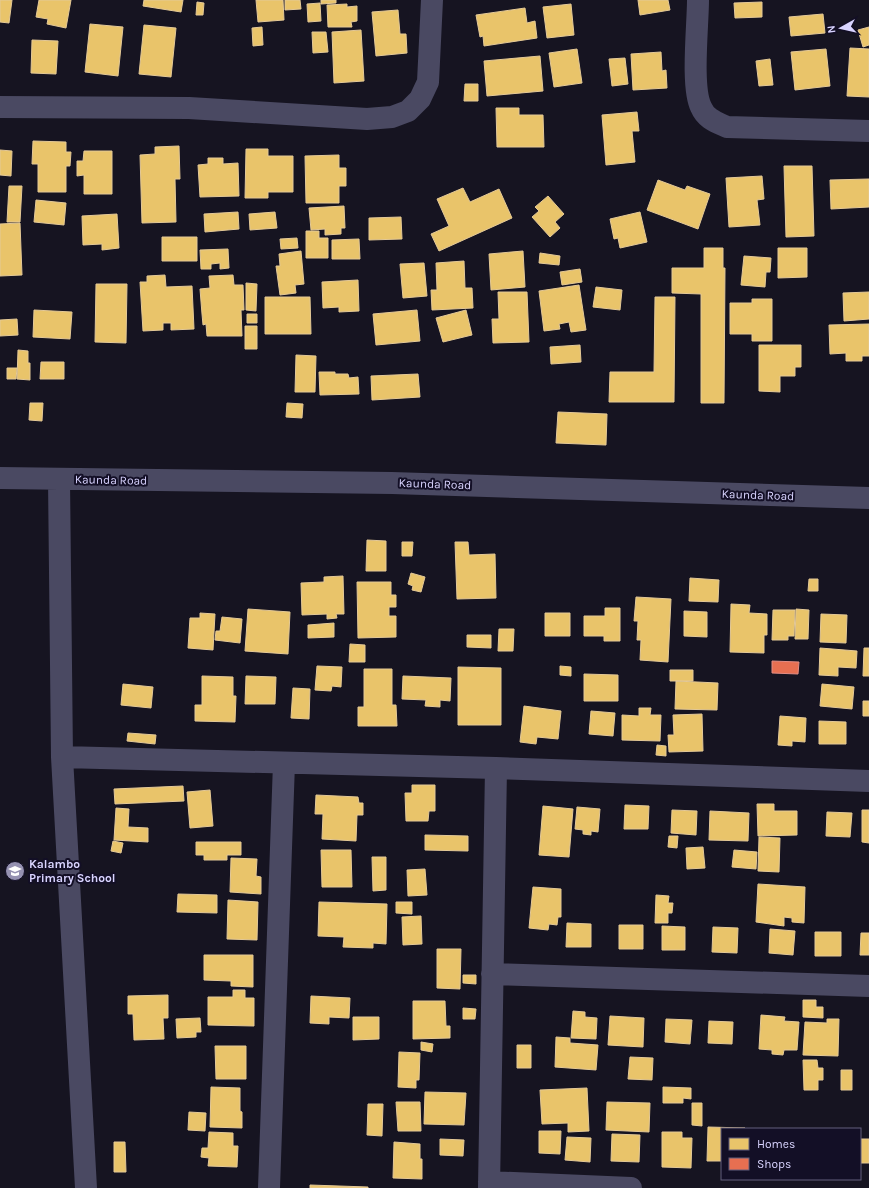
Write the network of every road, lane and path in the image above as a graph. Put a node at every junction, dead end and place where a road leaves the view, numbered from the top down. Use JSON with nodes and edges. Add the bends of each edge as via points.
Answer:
{"nodes":[{"id":1,"x":432,"y":0,"type":"edge"},
{"id":2,"x":698,"y":0,"type":"edge"},
{"id":3,"x":0,"y":107,"type":"edge"},
{"id":4,"x":869,"y":131,"type":"edge"},
{"id":5,"x":0,"y":478,"type":"edge"},
{"id":6,"x":59,"y":479,"type":"junction"},
{"id":7,"x":869,"y":498,"type":"edge"},
{"id":8,"x":62,"y":758,"type":"junction"},
{"id":9,"x":284,"y":763,"type":"junction"},
{"id":10,"x":496,"y":768,"type":"junction"},
{"id":11,"x":869,"y":781,"type":"edge"},
{"id":12,"x":492,"y":974,"type":"junction"},
{"id":13,"x":869,"y":986,"type":"edge"},
{"id":14,"x":489,"y":1185,"type":"edge"},
{"id":15,"x":86,"y":1188,"type":"edge"},
{"id":16,"x":269,"y":1188,"type":"edge"},
{"id":17,"x":631,"y":1188,"type":"edge"}],
"edges":[{"from":1,"to":3,"type":"street","via":[[428,82],[420,99],[408,111],[392,117],[367,119],[188,108]]},
{"from":2,"to":4,"type":"street","via":[[696,88],[701,108],[711,120],[727,127]]},
{"from":5,"to":6,"type":"street","name":"Kaunda Road"},
{"from":6,"to":7,"type":"street","name":"Kaunda Road","via":[[392,483]]},
{"from":6,"to":8,"type":"street"},
{"from":8,"to":9,"type":"street"},
{"from":8,"to":15,"type":"street"},
{"from":9,"to":10,"type":"street"},
{"from":9,"to":16,"type":"street"},
{"from":10,"to":11,"type":"street"},
{"from":10,"to":12,"type":"street"},
{"from":12,"to":13,"type":"street"},
{"from":12,"to":14,"type":"street"},
{"from":14,"to":17,"type":"street"}]}
